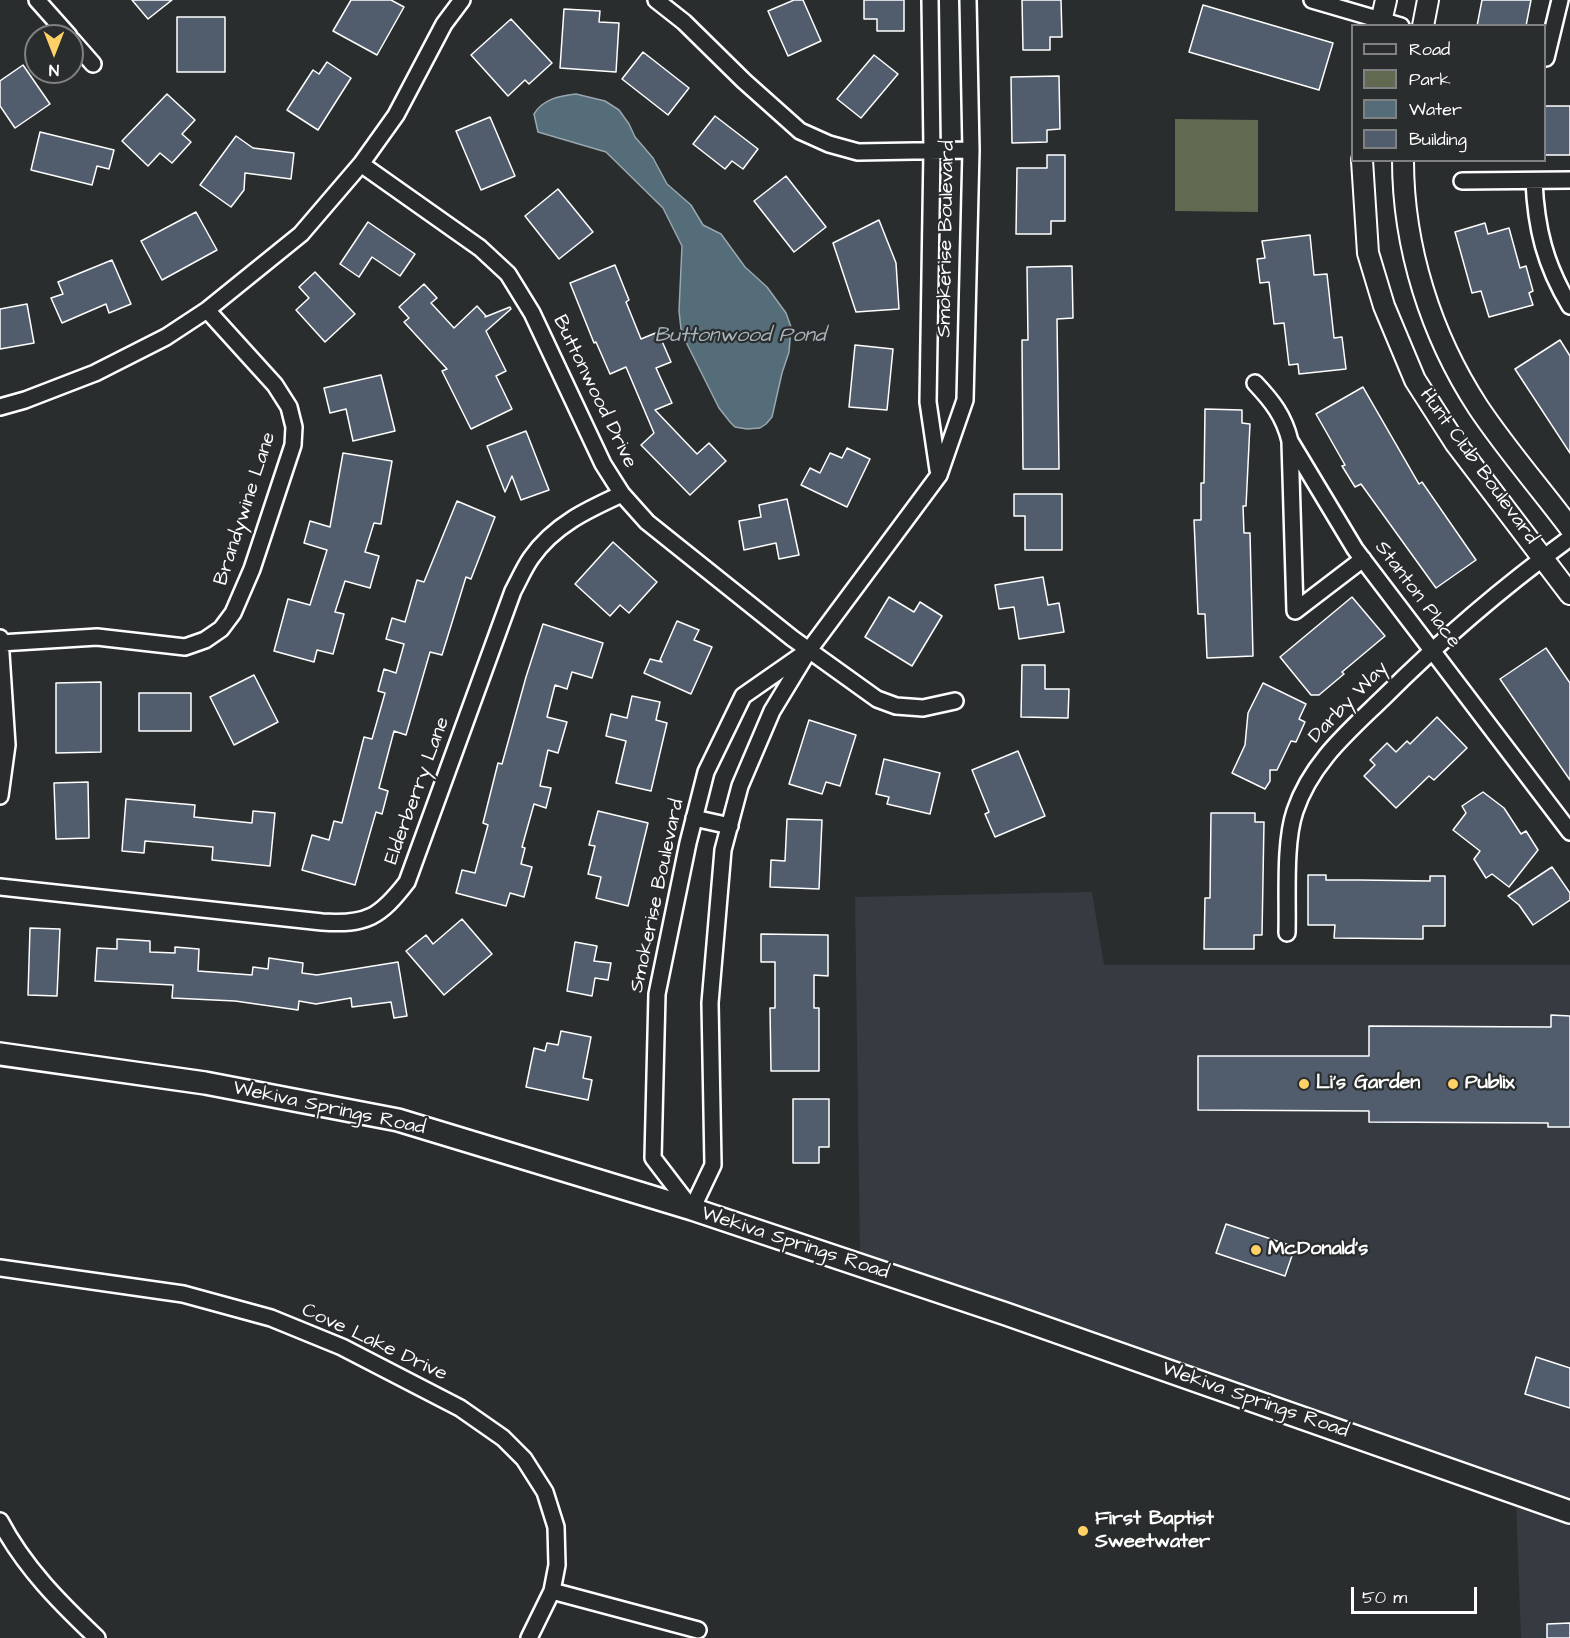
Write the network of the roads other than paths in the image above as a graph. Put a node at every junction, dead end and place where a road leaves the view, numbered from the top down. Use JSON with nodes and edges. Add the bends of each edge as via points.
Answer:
{"nodes":[{"id":1,"x":37,"y":0,"type":"edge"},
{"id":2,"x":462,"y":0,"type":"edge"},
{"id":3,"x":656,"y":0,"type":"edge"},
{"id":4,"x":930,"y":0,"type":"edge"},
{"id":5,"x":969,"y":0,"type":"edge"},
{"id":6,"x":1312,"y":0,"type":"edge"},
{"id":7,"x":1428,"y":0,"type":"edge"},
{"id":8,"x":1560,"y":0,"type":"edge"},
{"id":9,"x":1382,"y":15,"type":"edge"},
{"id":10,"x":58,"y":24,"type":"edge"},
{"id":11,"x":1398,"y":24,"type":"edge"},
{"id":12,"x":1423,"y":24,"type":"edge"},
{"id":13,"x":84,"y":54,"type":"edge"},
{"id":14,"x":1546,"y":58,"type":"dead end"},
{"id":15,"x":93,"y":64,"type":"dead end"},
{"id":16,"x":932,"y":150,"type":"junction"},
{"id":17,"x":970,"y":150,"type":"junction"},
{"id":18,"x":1362,"y":162,"type":"edge"},
{"id":19,"x":1403,"y":162,"type":"edge"},
{"id":20,"x":361,"y":164,"type":"junction"},
{"id":21,"x":1570,"y":180,"type":"edge"},
{"id":22,"x":1462,"y":181,"type":"dead end"},
{"id":23,"x":1534,"y":181,"type":"junction"},
{"id":24,"x":1570,"y":306,"type":"edge"},
{"id":25,"x":207,"y":310,"type":"junction"},
{"id":26,"x":1254,"y":383,"type":"dead end"},
{"id":27,"x":0,"y":407,"type":"edge"},
{"id":28,"x":1290,"y":441,"type":"junction"},
{"id":29,"x":939,"y":475,"type":"junction"},
{"id":30,"x":622,"y":494,"type":"junction"},
{"id":31,"x":1570,"y":528,"type":"edge"},
{"id":32,"x":1570,"y":538,"type":"edge"},
{"id":33,"x":1544,"y":558,"type":"junction"},
{"id":34,"x":1363,"y":559,"type":"junction"},
{"id":35,"x":1570,"y":594,"type":"edge"},
{"id":36,"x":0,"y":641,"type":"edge"},
{"id":37,"x":809,"y":650,"type":"junction"},
{"id":38,"x":1431,"y":650,"type":"junction"},
{"id":39,"x":955,"y":701,"type":"dead end"},
{"id":40,"x":0,"y":796,"type":"edge"},
{"id":41,"x":694,"y":818,"type":"junction"},
{"id":42,"x":1568,"y":825,"type":"edge"},
{"id":43,"x":730,"y":826,"type":"junction"},
{"id":44,"x":0,"y":887,"type":"edge"},
{"id":45,"x":1287,"y":933,"type":"dead end"},
{"id":46,"x":0,"y":1054,"type":"edge"},
{"id":47,"x":692,"y":1209,"type":"junction"},
{"id":48,"x":0,"y":1268,"type":"edge"},
{"id":49,"x":1570,"y":1512,"type":"edge"},
{"id":50,"x":0,"y":1521,"type":"edge"},
{"id":51,"x":552,"y":1592,"type":"junction"},
{"id":52,"x":698,"y":1630,"type":"dead end"},
{"id":53,"x":98,"y":1638,"type":"edge"},
{"id":54,"x":529,"y":1638,"type":"edge"}],
"edges":[{"from":1,"to":10,"type":"street"},
{"from":2,"to":20,"type":"street","via":[[444,24],[396,115]]},
{"from":3,"to":16,"type":"street","via":[[800,131],[858,152]]},
{"from":4,"to":16,"type":"street","name":"Smokerise Boulevard"},
{"from":5,"to":17,"type":"street","name":"Smokerise Boulevard"},
{"from":6,"to":9,"type":"street"},
{"from":7,"to":12,"type":"street"},
{"from":8,"to":14,"type":"street"},
{"from":9,"to":11,"type":"street"},
{"from":13,"to":15,"type":"street"},
{"from":16,"to":17,"type":"street"},
{"from":16,"to":29,"type":"street","name":"Smokerise Boulevard","via":[[928,402]]},
{"from":17,"to":29,"type":"street","name":"Smokerise Boulevard","via":[[965,400]]},
{"from":18,"to":33,"type":"street","name":"Hunt Club Boulevard","via":[[1368,253],[1384,306],[1415,380],[1456,444]]},
{"from":19,"to":31,"type":"street","name":"Hunt Club Boulevard","via":[[1409,232],[1424,295],[1445,349],[1478,407]]},
{"from":20,"to":25,"type":"street","via":[[301,234]]},
{"from":20,"to":30,"type":"street","name":"Buttonwood Drive","via":[[480,248],[508,274],[532,313],[603,464]]},
{"from":21,"to":23,"type":"street"},
{"from":22,"to":23,"type":"street"},
{"from":23,"to":24,"type":"street","via":[[1542,246],[1556,284]]},
{"from":25,"to":27,"type":"street","via":[[166,337],[95,373]]},
{"from":25,"to":36,"type":"street","name":"Brandywine Lane","via":[[275,385],[289,407],[294,428],[293,445],[256,558],[233,613],[206,640],[184,646],[97,637]]},
{"from":26,"to":28,"type":"street","name":"Stanton Place","via":[[1286,423]]},
{"from":28,"to":34,"type":"street","name":"Stanton Place"},
{"from":28,"to":34,"type":"street","via":[[1294,611]]},
{"from":29,"to":37,"type":"street","name":"Smokerise Boulevard"},
{"from":30,"to":37,"type":"street","name":"Buttonwood Drive","via":[[647,522]]},
{"from":30,"to":44,"type":"street","name":"Elderberry Lane","via":[[574,516],[552,533],[531,558],[513,591],[407,882],[389,904],[372,916],[347,924]]},
{"from":32,"to":33,"type":"street","name":"Darby Way"},
{"from":33,"to":35,"type":"street","name":"Hunt Club Boulevard"},
{"from":33,"to":38,"type":"street","name":"Darby Way"},
{"from":34,"to":38,"type":"street","name":"Stanton Place"},
{"from":36,"to":40,"type":"street","via":[[7,745]]},
{"from":37,"to":39,"type":"street","name":"Buttonwood Drive","via":[[877,699],[896,706],[923,708]]},
{"from":37,"to":41,"type":"street","name":"Smokerise Boulevard","via":[[743,696],[706,772]]},
{"from":37,"to":43,"type":"street","name":"Smokerise Boulevard","via":[[772,711],[740,786]]},
{"from":38,"to":42,"type":"street","name":"Stanton Place"},
{"from":38,"to":45,"type":"street","name":"Darby Way","via":[[1330,749],[1308,780],[1294,813],[1289,847]]},
{"from":41,"to":43,"type":"street"},
{"from":41,"to":47,"type":"street","name":"Smokerise Boulevard","via":[[657,994],[653,1158]]},
{"from":43,"to":47,"type":"street","name":"Smokerise Boulevard","via":[[723,850],[710,1003],[713,1165]]},
{"from":46,"to":47,"type":"main road","name":"Wekiva Springs Road","via":[[205,1083],[398,1120]]},
{"from":47,"to":49,"type":"main road","name":"Wekiva Springs Road"},
{"from":48,"to":51,"type":"street","name":"Cove Lake Drive","via":[[183,1294],[271,1318],[342,1347],[460,1408],[503,1438],[524,1459],[545,1492],[556,1527],[557,1565]]},
{"from":50,"to":53,"type":"street","via":[[11,1542],[58,1601]]},
{"from":51,"to":52,"type":"street"},
{"from":51,"to":54,"type":"street","name":"Cove Lake Drive"}]}
